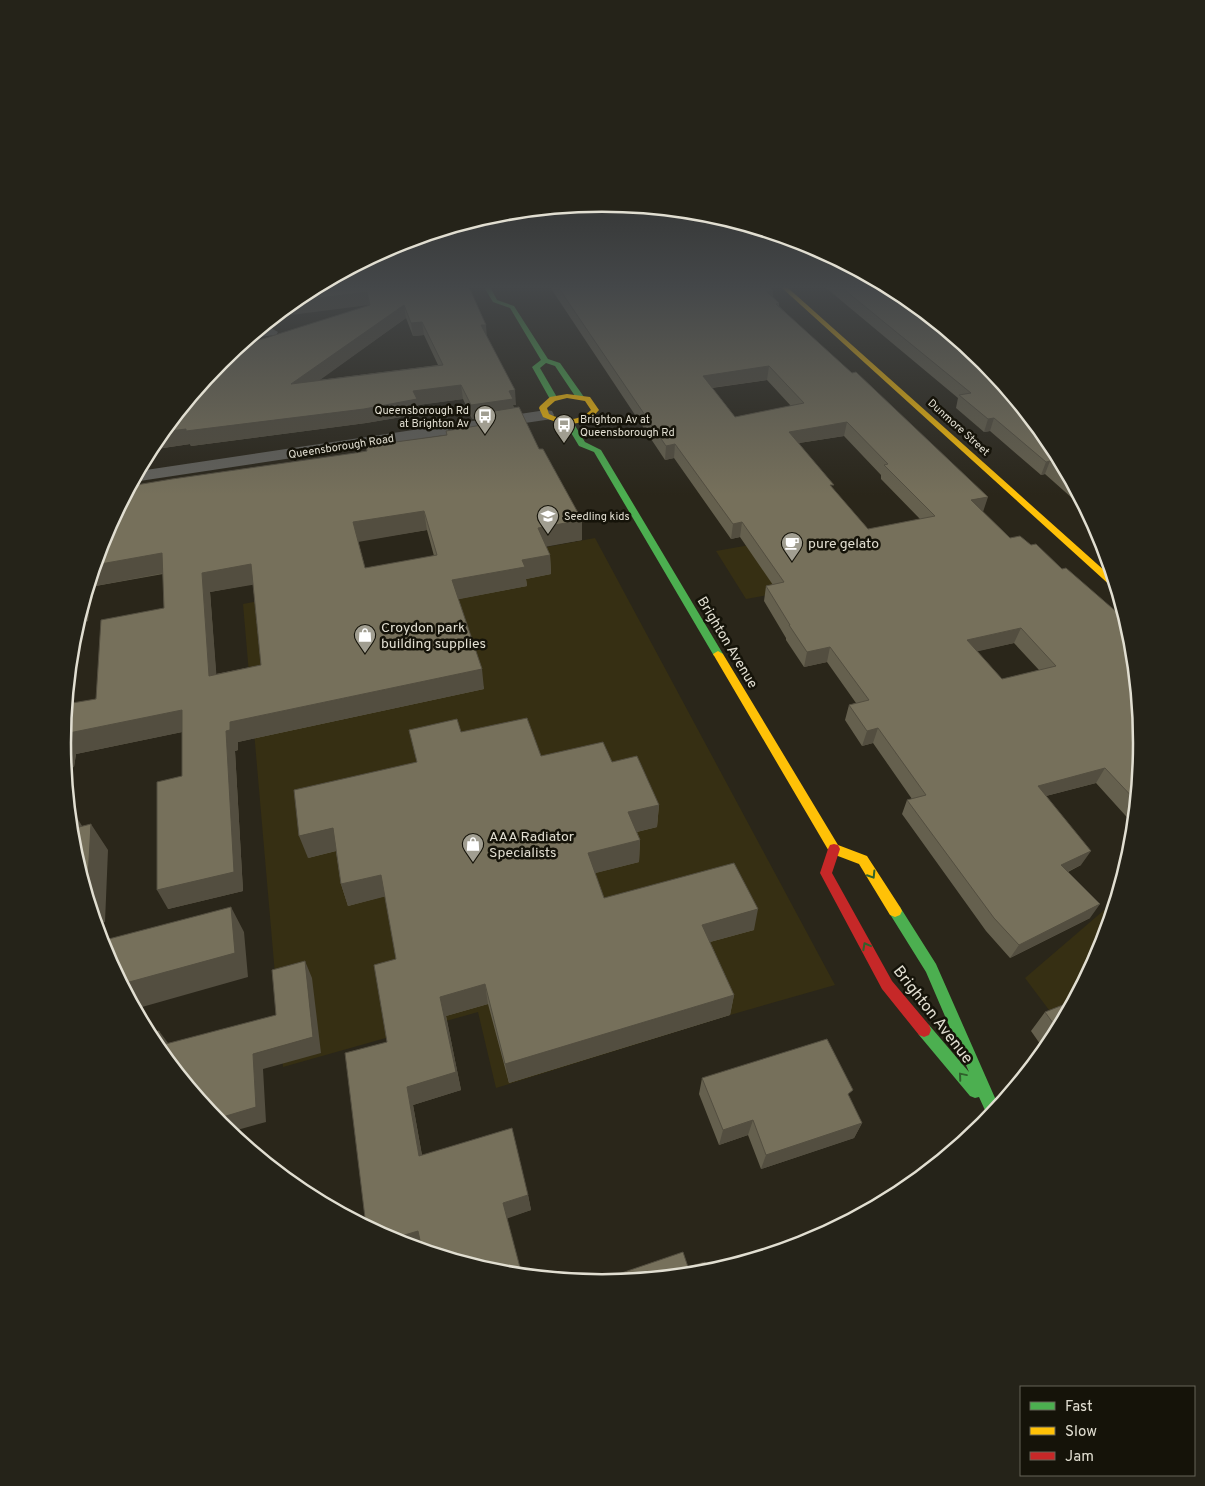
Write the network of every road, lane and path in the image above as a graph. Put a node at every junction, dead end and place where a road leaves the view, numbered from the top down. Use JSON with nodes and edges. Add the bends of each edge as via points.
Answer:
{"nodes":[{"id":1,"x":543,"y":356,"type":"edge"},
{"id":2,"x":861,"y":356,"type":"edge"},
{"id":3,"x":545,"y":361,"type":"junction"},
{"id":4,"x":580,"y":397,"type":"junction"},
{"id":5,"x":554,"y":399,"type":"junction"},
{"id":6,"x":546,"y":415,"type":"junction"},
{"id":7,"x":568,"y":422,"type":"junction"},
{"id":8,"x":142,"y":477,"type":"edge"},
{"id":9,"x":1108,"y":579,"type":"edge"},
{"id":10,"x":834,"y":849,"type":"junction"},
{"id":11,"x":991,"y":1105,"type":"edge"},
{"id":12,"x":989,"y":1107,"type":"edge"}],
"edges":[{"from":1,"to":3,"type":"main road"},
{"from":2,"to":9,"type":"main road","name":"Dunmore Street"},
{"from":3,"to":4,"type":"main road","via":[[558,364]]},
{"from":3,"to":5,"type":"main road","via":[[536,367]]},
{"from":4,"to":5,"type":"main road"},
{"from":4,"to":7,"type":"main road","via":[[594,406],[591,421]]},
{"from":5,"to":6,"type":"main road","via":[[543,408]]},
{"from":6,"to":7,"type":"main road"},
{"from":6,"to":8,"type":"street","name":"Queensborough Road"},
{"from":7,"to":10,"type":"main road","name":"Brighton Avenue","via":[[582,444],[600,445]]},
{"from":10,"to":11,"type":"main road","name":"Brighton Avenue","one_way":true,"via":[[863,860],[931,968]]},
{"from":12,"to":10,"type":"main road","name":"Brighton Avenue","one_way":true,"via":[[887,985],[826,873]]}]}
